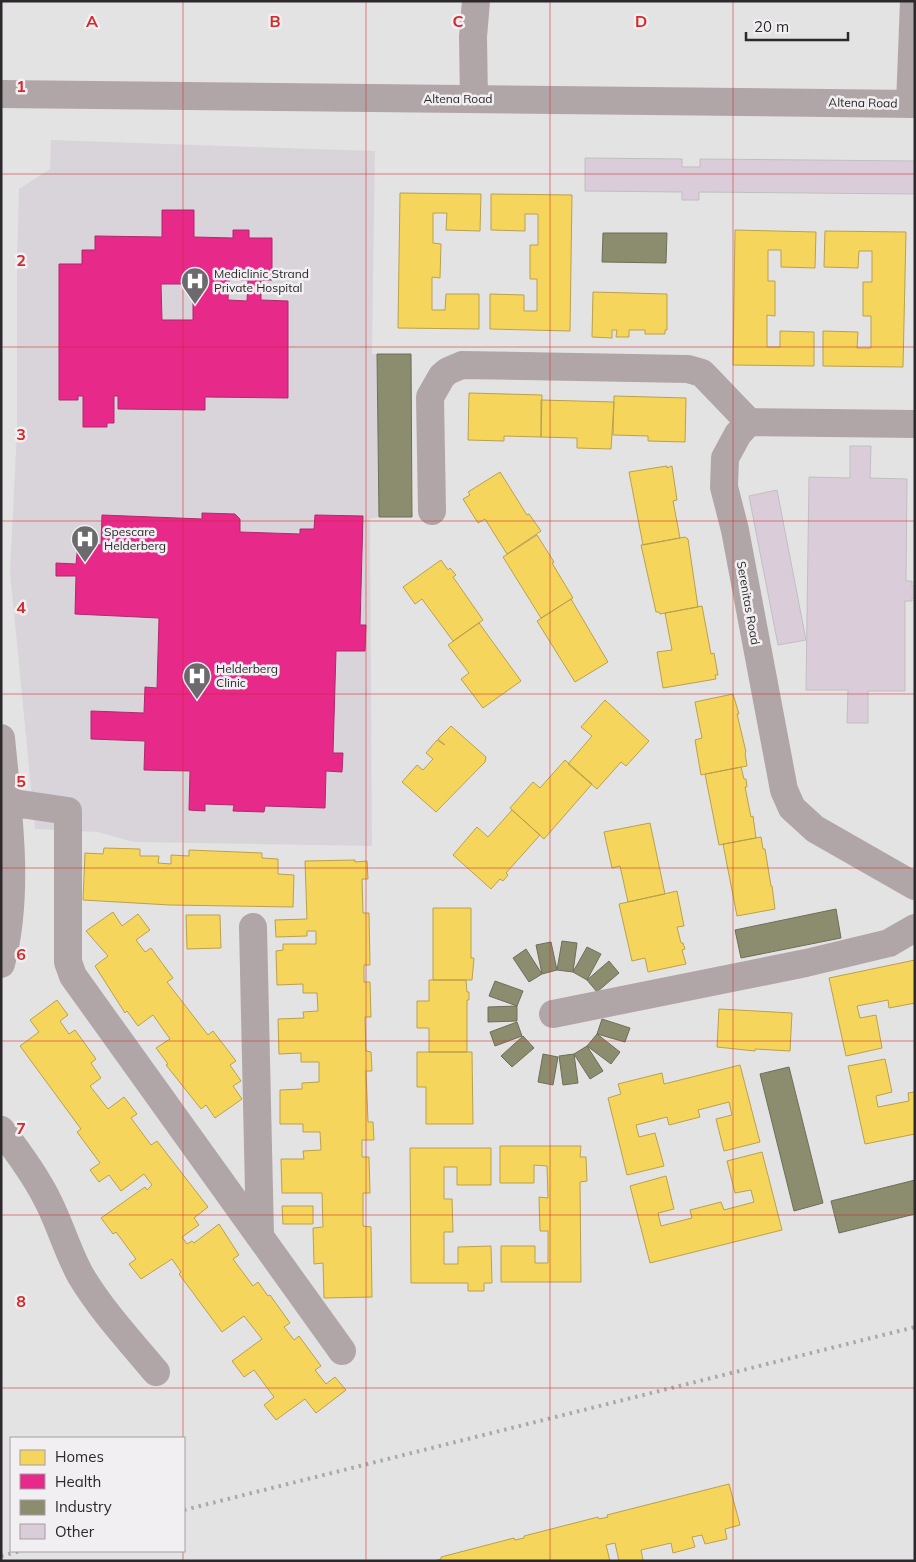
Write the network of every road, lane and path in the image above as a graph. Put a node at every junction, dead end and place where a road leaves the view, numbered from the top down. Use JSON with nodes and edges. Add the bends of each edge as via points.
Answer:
{"nodes":[{"id":1,"x":476,"y":1,"type":"edge"},
{"id":2,"x":914,"y":1,"type":"edge"},
{"id":3,"x":1,"y":94,"type":"edge"},
{"id":4,"x":474,"y":99,"type":"junction"},
{"id":5,"x":912,"y":104,"type":"edge"},
{"id":6,"x":749,"y":422,"type":"junction"},
{"id":7,"x":915,"y":424,"type":"edge"},
{"id":8,"x":432,"y":511,"type":"dead end"},
{"id":9,"x":1,"y":738,"type":"edge"},
{"id":10,"x":7,"y":802,"type":"junction"},
{"id":11,"x":915,"y":886,"type":"edge"},
{"id":12,"x":253,"y":926,"type":"dead end"},
{"id":13,"x":915,"y":928,"type":"edge"},
{"id":14,"x":1,"y":964,"type":"edge"},
{"id":15,"x":553,"y":1014,"type":"dead end"},
{"id":16,"x":1,"y":1130,"type":"edge"},
{"id":17,"x":260,"y":1235,"type":"junction"},
{"id":18,"x":342,"y":1351,"type":"dead end"},
{"id":19,"x":156,"y":1372,"type":"dead end"}],
"edges":[{"from":1,"to":4,"type":"street"},
{"from":2,"to":5,"type":"street"},
{"from":3,"to":4,"type":"street","name":"Altena Road"},
{"from":4,"to":5,"type":"street","name":"Altena Road"},
{"from":6,"to":7,"type":"street"},
{"from":6,"to":8,"type":"street","via":[[702,373],[688,369],[462,365],[442,376],[430,397]]},
{"from":6,"to":11,"type":"street","name":"Serenitas Road","via":[[725,458],[724,487],[784,790],[792,808],[815,829]]},
{"from":9,"to":10,"type":"street"},
{"from":10,"to":14,"type":"street","via":[[9,921]]},
{"from":10,"to":17,"type":"street","via":[[68,811],[68,962],[73,976]]},
{"from":12,"to":17,"type":"street"},
{"from":13,"to":15,"type":"street","via":[[889,943],[806,963]]},
{"from":16,"to":19,"type":"street","via":[[31,1169],[82,1278],[110,1319]]},
{"from":17,"to":18,"type":"street"}]}
